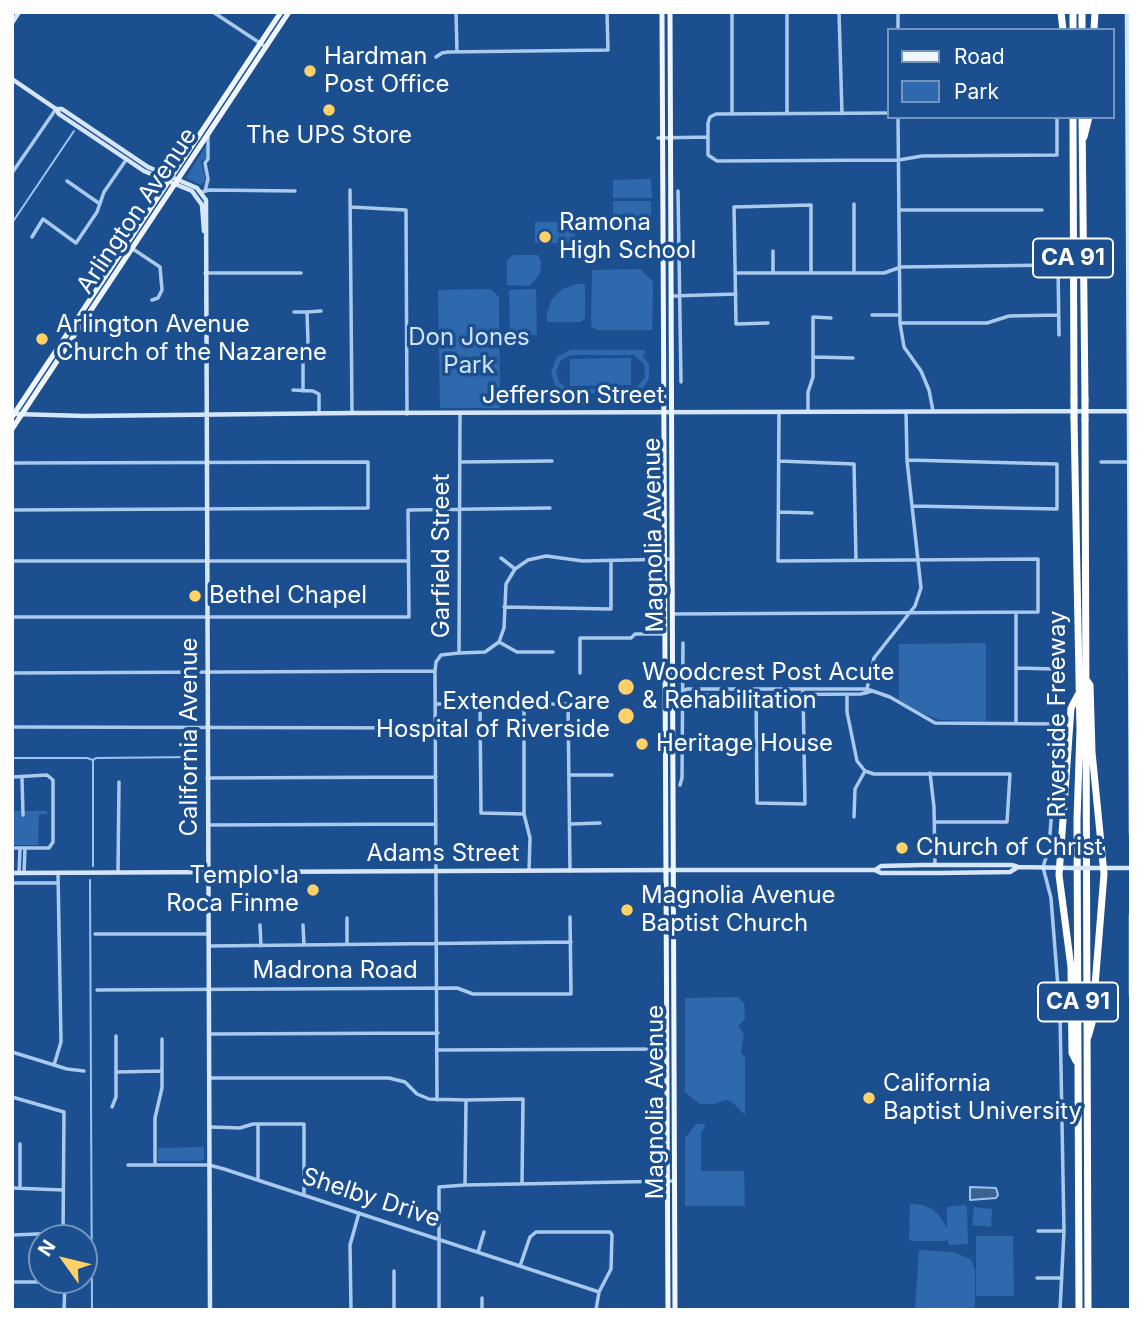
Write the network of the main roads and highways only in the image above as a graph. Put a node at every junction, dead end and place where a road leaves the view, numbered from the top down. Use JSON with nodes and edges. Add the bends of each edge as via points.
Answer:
{"nodes":[{"id":1,"x":19,"y":12,"type":"edge"},
{"id":2,"x":281,"y":12,"type":"edge"},
{"id":3,"x":289,"y":12,"type":"edge"},
{"id":4,"x":662,"y":12,"type":"edge"},
{"id":5,"x":670,"y":12,"type":"edge"},
{"id":6,"x":1127,"y":12,"type":"edge"},
{"id":7,"x":12,"y":23,"type":"edge"},
{"id":8,"x":263,"y":46,"type":"junction"},
{"id":9,"x":12,"y":79,"type":"edge"},
{"id":10,"x":56,"y":109,"type":"junction"},
{"id":11,"x":1071,"y":119,"type":"edge"},
{"id":12,"x":1082,"y":119,"type":"edge"},
{"id":13,"x":1088,"y":119,"type":"edge"},
{"id":14,"x":1129,"y":133,"type":"edge"},
{"id":15,"x":663,"y":138,"type":"junction"},
{"id":16,"x":1082,"y":144,"type":"junction"},
{"id":17,"x":173,"y":181,"type":"junction"},
{"id":18,"x":205,"y":243,"type":"junction"},
{"id":19,"x":28,"y":404,"type":"junction"},
{"id":20,"x":1130,"y":411,"type":"edge"},
{"id":21,"x":667,"y":413,"type":"junction"},
{"id":22,"x":31,"y":414,"type":"junction"},
{"id":23,"x":16,"y":415,"type":"edge"},
{"id":24,"x":206,"y":415,"type":"junction"},
{"id":25,"x":12,"y":429,"type":"edge"},
{"id":26,"x":1129,"y":486,"type":"edge"},
{"id":27,"x":1130,"y":619,"type":"edge"},
{"id":28,"x":1085,"y":678,"type":"junction"},
{"id":29,"x":1079,"y":694,"type":"junction"},
{"id":30,"x":1130,"y":751,"type":"edge"},
{"id":31,"x":1131,"y":834,"type":"edge"},
{"id":32,"x":897,"y":866,"type":"junction"},
{"id":33,"x":1018,"y":867,"type":"junction"},
{"id":34,"x":1060,"y":867,"type":"junction"},
{"id":35,"x":1103,"y":868,"type":"junction"},
{"id":36,"x":1131,"y":868,"type":"edge"},
{"id":37,"x":669,"y":870,"type":"junction"},
{"id":38,"x":875,"y":870,"type":"junction"},
{"id":39,"x":208,"y":872,"type":"junction"},
{"id":40,"x":12,"y":873,"type":"edge"},
{"id":41,"x":892,"y":873,"type":"junction"},
{"id":42,"x":1131,"y":915,"type":"edge"},
{"id":43,"x":1131,"y":995,"type":"edge"},
{"id":44,"x":1086,"y":1044,"type":"junction"},
{"id":45,"x":1078,"y":1065,"type":"junction"},
{"id":46,"x":671,"y":1181,"type":"junction"},
{"id":47,"x":210,"y":1310,"type":"edge"},
{"id":48,"x":668,"y":1310,"type":"edge"},
{"id":49,"x":675,"y":1310,"type":"edge"},
{"id":50,"x":1079,"y":1310,"type":"edge"},
{"id":51,"x":1088,"y":1310,"type":"edge"}],
"edges":[{"from":1,"to":7,"type":"main road"},
{"from":2,"to":8,"type":"main road","name":"Arlington Avenue"},
{"from":3,"to":8,"type":"main road","name":"Arlington Avenue"},
{"from":4,"to":15,"type":"main road","name":"Magnolia Avenue"},
{"from":5,"to":15,"type":"main road","name":"Magnolia Avenue"},
{"from":6,"to":14,"type":"main road"},
{"from":8,"to":17,"type":"main road","name":"Arlington Avenue"},
{"from":8,"to":17,"type":"main road","name":"Arlington Avenue","via":[[208,136]]},
{"from":9,"to":10,"type":"main road"},
{"from":10,"to":17,"type":"main road"},
{"from":10,"to":17,"type":"main road","via":[[144,172]]},
{"from":11,"to":29,"type":"highway","name":"Riverside Freeway","number":"CA 91","bridge":true},
{"from":12,"to":16,"type":"highway","name":"Riverside Freeway","number":"CA 91"},
{"from":13,"to":16,"type":"highway"},
{"from":14,"to":20,"type":"main road"},
{"from":15,"to":21,"type":"main road","name":"Magnolia Avenue"},
{"from":15,"to":21,"type":"main road","name":"Magnolia Avenue","via":[[670,296]]},
{"from":16,"to":28,"type":"highway","name":"Riverside Freeway","number":"CA 91","bridge":true},
{"from":17,"to":18,"type":"main road","via":[[198,197]]},
{"from":17,"to":18,"type":"main road","name":"California Avenue","via":[[203,191]]},
{"from":17,"to":19,"type":"main road","name":"Arlington Avenue","via":[[133,249]]},
{"from":17,"to":23,"type":"main road","name":"Arlington Avenue"},
{"from":18,"to":24,"type":"main road","name":"California Avenue"},
{"from":19,"to":22,"type":"main road"},
{"from":19,"to":23,"type":"main road","name":"Arlington Avenue"},
{"from":20,"to":21,"type":"main road","name":"Jefferson Street"},
{"from":20,"to":26,"type":"main road"},
{"from":21,"to":24,"type":"main road","name":"Jefferson Street"},
{"from":21,"to":37,"type":"main road","name":"Magnolia Avenue","via":[[664,634]]},
{"from":21,"to":37,"type":"main road","name":"Magnolia Avenue","via":[[674,691]]},
{"from":22,"to":23,"type":"main road","name":"Jefferson Street"},
{"from":22,"to":24,"type":"main road","name":"Jefferson Street"},
{"from":23,"to":25,"type":"main road","name":"Arlington Avenue"},
{"from":24,"to":39,"type":"main road","name":"California Avenue"},
{"from":26,"to":27,"type":"main road"},
{"from":27,"to":30,"type":"main road"},
{"from":28,"to":35,"type":"highway","via":[[1090,685]]},
{"from":28,"to":44,"type":"highway","name":"Riverside Freeway","number":"CA 91"},
{"from":29,"to":34,"type":"highway","via":[[1071,708]]},
{"from":29,"to":45,"type":"highway","name":"Riverside Freeway","number":"CA 91"},
{"from":30,"to":31,"type":"main road"},
{"from":32,"to":33,"type":"main road","name":"Adams Street"},
{"from":32,"to":38,"type":"main road","name":"Adams Street"},
{"from":32,"to":41,"type":"main road"},
{"from":33,"to":34,"type":"main road","name":"Adams Street"},
{"from":33,"to":41,"type":"main road","name":"Adams Street","via":[[1010,872]]},
{"from":34,"to":35,"type":"main road","name":"Adams Street","bridge":true},
{"from":34,"to":45,"type":"highway","via":[[1071,967],[1072,1053]]},
{"from":35,"to":36,"type":"main road","name":"Adams Street"},
{"from":35,"to":44,"type":"highway","via":[[1092,1023]]},
{"from":37,"to":38,"type":"main road","name":"Adams Street"},
{"from":37,"to":39,"type":"main road","name":"Adams Street"},
{"from":37,"to":46,"type":"main road","name":"Magnolia Avenue"},
{"from":38,"to":41,"type":"main road","name":"Adams Street"},
{"from":39,"to":40,"type":"main road","name":"Adams Street"},
{"from":39,"to":47,"type":"main road","name":"California Avenue"},
{"from":42,"to":43,"type":"main road"},
{"from":44,"to":51,"type":"highway","name":"Riverside Freeway","number":"CA 91"},
{"from":45,"to":50,"type":"highway","name":"Riverside Freeway","number":"CA 91"},
{"from":46,"to":48,"type":"main road","name":"Magnolia Avenue"},
{"from":46,"to":49,"type":"main road","name":"Magnolia Avenue"}]}
